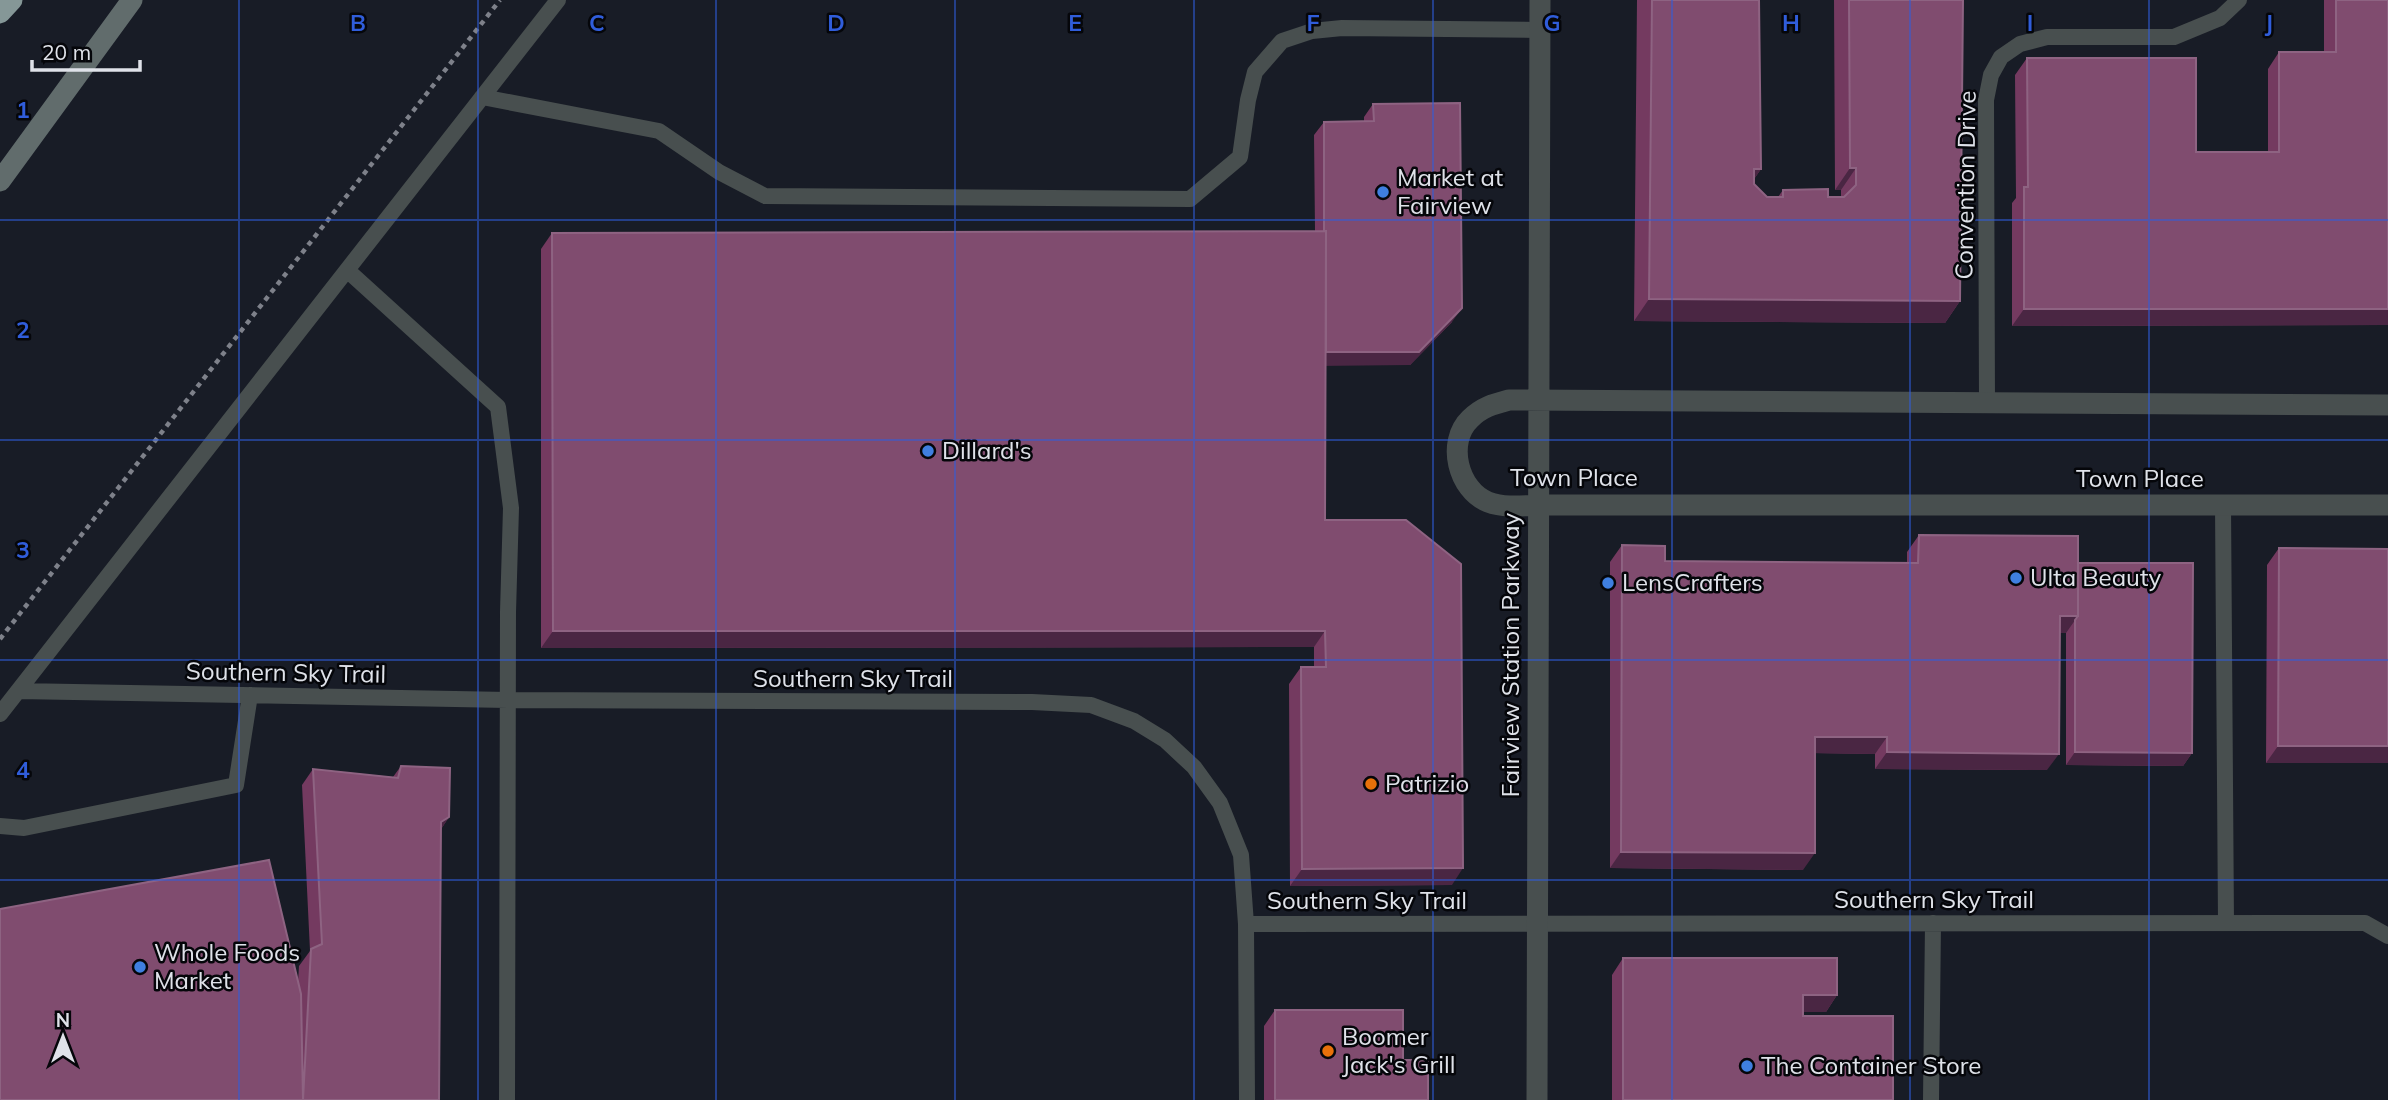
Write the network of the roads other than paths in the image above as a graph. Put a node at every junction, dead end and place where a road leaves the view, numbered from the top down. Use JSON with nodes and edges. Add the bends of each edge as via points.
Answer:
{"nodes":[{"id":1,"x":12,"y":0,"type":"edge"},
{"id":2,"x":132,"y":0,"type":"edge"},
{"id":3,"x":558,"y":0,"type":"edge"},
{"id":4,"x":1540,"y":0,"type":"edge"},
{"id":5,"x":2239,"y":0,"type":"edge"},
{"id":6,"x":0,"y":13,"type":"edge"},
{"id":7,"x":1540,"y":30,"type":"junction"},
{"id":8,"x":482,"y":97,"type":"junction"},
{"id":9,"x":0,"y":181,"type":"edge"},
{"id":10,"x":347,"y":270,"type":"junction"},
{"id":11,"x":1538,"y":401,"type":"junction"},
{"id":12,"x":1987,"y":403,"type":"junction"},
{"id":13,"x":2388,"y":405,"type":"edge"},
{"id":14,"x":1538,"y":505,"type":"junction"},
{"id":15,"x":2223,"y":505,"type":"junction"},
{"id":16,"x":2388,"y":505,"type":"edge"},
{"id":17,"x":18,"y":691,"type":"junction"},
{"id":18,"x":250,"y":695,"type":"junction"},
{"id":19,"x":508,"y":700,"type":"junction"},
{"id":20,"x":0,"y":714,"type":"edge"},
{"id":21,"x":0,"y":827,"type":"edge"},
{"id":22,"x":1536,"y":923,"type":"junction"},
{"id":23,"x":1933,"y":923,"type":"junction"},
{"id":24,"x":2226,"y":923,"type":"junction"},
{"id":25,"x":1246,"y":924,"type":"junction"},
{"id":26,"x":2388,"y":936,"type":"edge"},
{"id":27,"x":507,"y":1100,"type":"edge"},
{"id":28,"x":1247,"y":1100,"type":"edge"},
{"id":29,"x":1536,"y":1100,"type":"edge"},
{"id":30,"x":1931,"y":1100,"type":"edge"}],
"edges":[{"from":1,"to":6,"type":"highway"},
{"from":2,"to":9,"type":"main road"},
{"from":3,"to":8,"type":"lane"},
{"from":4,"to":7,"type":"street","name":"Fairview Station Parkway"},
{"from":5,"to":12,"type":"lane","name":"Convention Drive","via":[[2220,18],[2174,37],[2047,37],[2020,44],[2001,57],[1991,75],[1986,100]]},
{"from":7,"to":8,"type":"lane","via":[[1342,28],[1282,41],[1255,72],[1240,157],[1189,198],[765,196],[719,172],[659,131]]},
{"from":7,"to":11,"type":"street","name":"Fairview Station Parkway"},
{"from":8,"to":10,"type":"lane"},
{"from":10,"to":17,"type":"lane"},
{"from":10,"to":19,"type":"lane","via":[[498,407],[511,509]]},
{"from":11,"to":12,"type":"street","name":"Town Place"},
{"from":11,"to":14,"type":"street","name":"Fairview Station Parkway"},
{"from":11,"to":14,"type":"street","name":"Town Place","via":[[1509,400],[1486,406],[1468,420],[1457,442],[1458,466],[1468,487],[1487,502],[1510,507]]},
{"from":12,"to":13,"type":"street","name":"Town Place"},
{"from":14,"to":15,"type":"street","name":"Town Place"},
{"from":14,"to":22,"type":"street","name":"Fairview Station Parkway"},
{"from":15,"to":16,"type":"street","name":"Town Place"},
{"from":15,"to":24,"type":"lane"},
{"from":17,"to":18,"type":"lane","name":"Southern Sky Trail"},
{"from":17,"to":20,"type":"lane"},
{"from":18,"to":19,"type":"lane","name":"Southern Sky Trail"},
{"from":18,"to":21,"type":"lane","via":[[236,785],[24,828]]},
{"from":19,"to":25,"type":"lane","name":"Southern Sky Trail","via":[[1091,705],[1134,721],[1194,766],[1220,803],[1241,855]]},
{"from":19,"to":27,"type":"lane"},
{"from":22,"to":23,"type":"lane","name":"Southern Sky Trail"},
{"from":22,"to":25,"type":"lane","name":"Southern Sky Trail"},
{"from":22,"to":29,"type":"street","name":"Fairview Station Parkway"},
{"from":23,"to":24,"type":"lane","name":"Southern Sky Trail"},
{"from":23,"to":30,"type":"lane"},
{"from":24,"to":26,"type":"lane","name":"Southern Sky Trail","via":[[2365,923]]},
{"from":25,"to":28,"type":"lane"}]}
